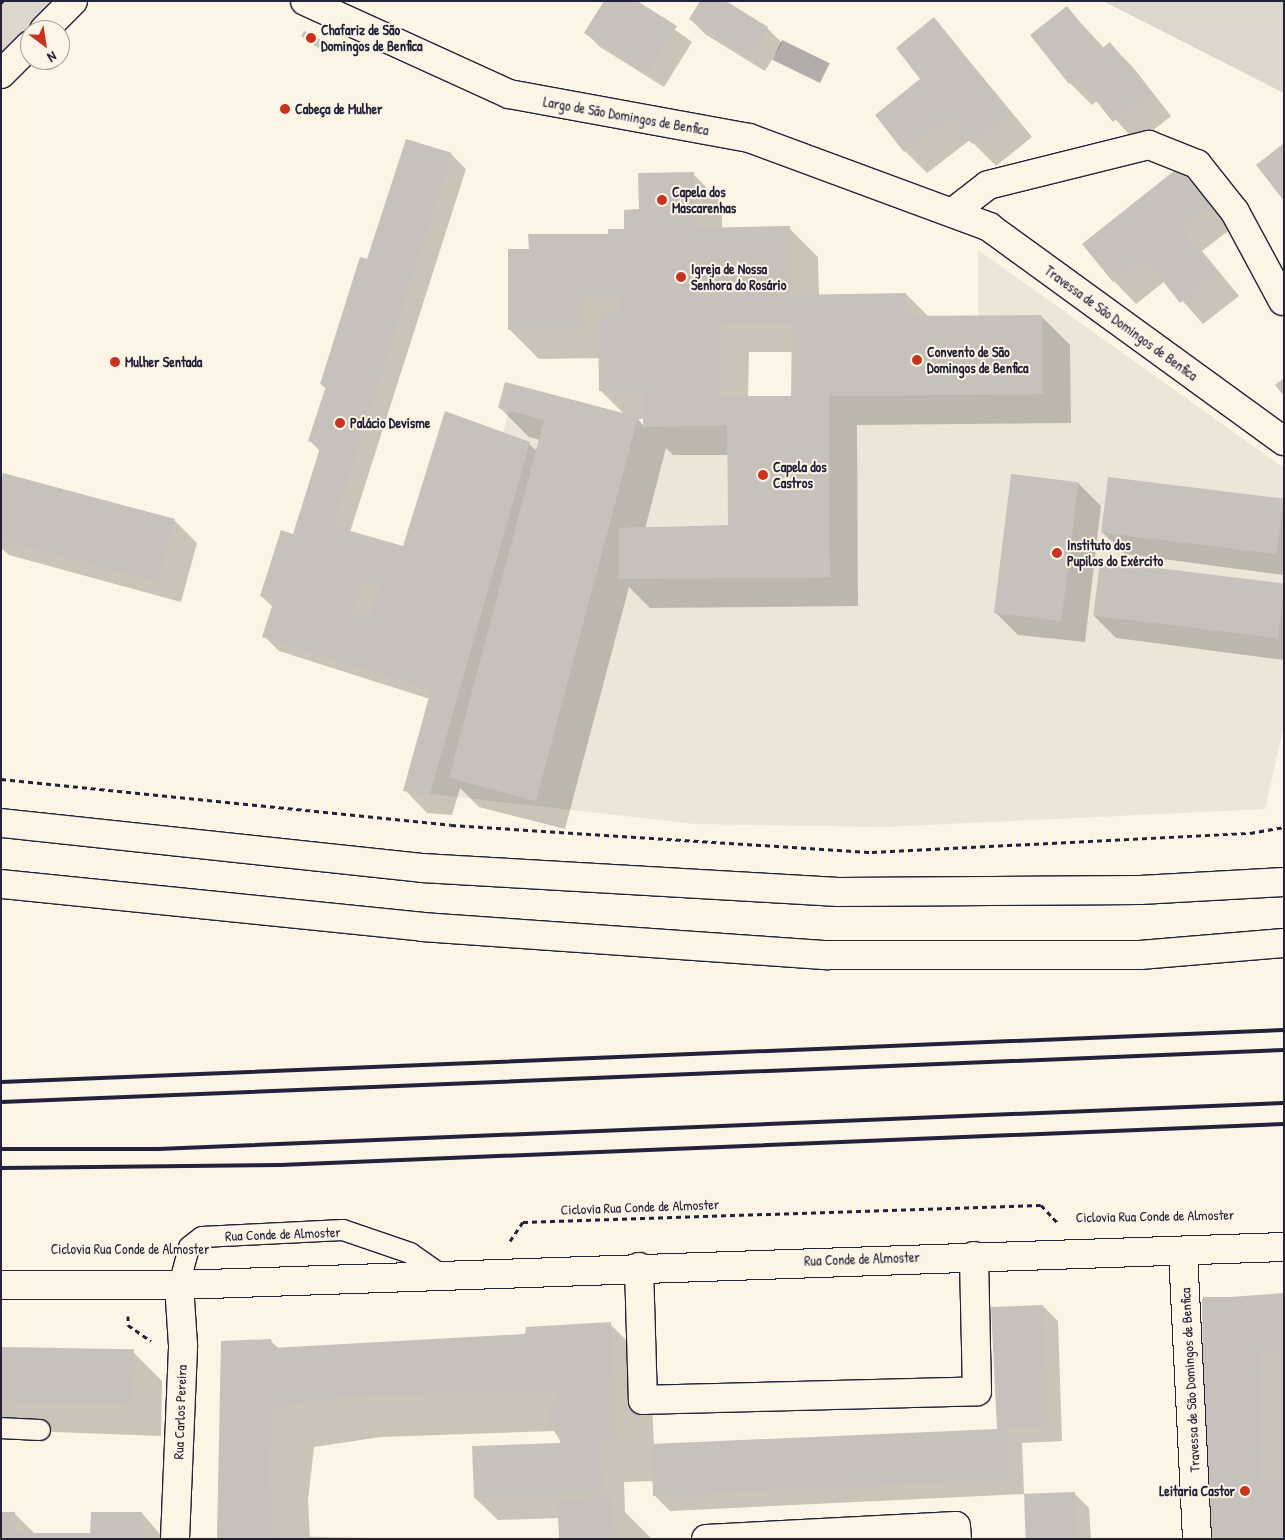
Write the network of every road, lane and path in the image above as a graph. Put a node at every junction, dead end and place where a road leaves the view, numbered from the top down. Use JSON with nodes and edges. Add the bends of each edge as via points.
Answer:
{"nodes":[{"id":1,"x":73,"y":1,"type":"edge"},
{"id":2,"x":305,"y":1,"type":"edge"},
{"id":3,"x":54,"y":20,"type":"edge"},
{"id":4,"x":20,"y":55,"type":"edge"},
{"id":5,"x":1,"y":74,"type":"edge"},
{"id":6,"x":953,"y":212,"type":"junction"},
{"id":7,"x":1283,"y":301,"type":"edge"},
{"id":8,"x":1284,"y":441,"type":"edge"},
{"id":9,"x":1,"y":779,"type":"edge"},
{"id":10,"x":1,"y":823,"type":"edge"},
{"id":11,"x":1284,"y":827,"type":"edge"},
{"id":12,"x":1284,"y":882,"type":"edge"},
{"id":13,"x":1,"y":884,"type":"edge"},
{"id":14,"x":1284,"y":943,"type":"edge"},
{"id":15,"x":1065,"y":1230,"type":"dead end"},
{"id":16,"x":1284,"y":1247,"type":"edge"},
{"id":17,"x":504,"y":1249,"type":"dead end"},
{"id":18,"x":1183,"y":1252,"type":"junction"},
{"id":19,"x":974,"y":1256,"type":"junction"},
{"id":20,"x":639,"y":1267,"type":"junction"},
{"id":21,"x":440,"y":1274,"type":"junction"},
{"id":22,"x":1,"y":1285,"type":"edge"},
{"id":23,"x":179,"y":1285,"type":"junction"},
{"id":24,"x":1,"y":1428,"type":"edge"},
{"id":25,"x":40,"y":1430,"type":"dead end"},
{"id":26,"x":175,"y":1539,"type":"edge"},
{"id":27,"x":706,"y":1539,"type":"edge"},
{"id":28,"x":957,"y":1539,"type":"edge"},
{"id":29,"x":1197,"y":1539,"type":"edge"}],
"edges":[{"from":1,"to":3,"type":"main road"},
{"from":2,"to":6,"type":"main road","name":"Largo de São Domingos de Benfica","via":[[509,94],[749,138]]},
{"from":4,"to":5,"type":"main road"},
{"from":6,"to":7,"type":"main road","via":[[988,185],[1149,145],[1197,164],[1235,212]]},
{"from":6,"to":8,"type":"main road","name":"Travessa de São Domingos de Benfica","via":[[989,227]]},
{"from":9,"to":11,"type":"path","via":[[450,825],[872,852],[1250,833]]},
{"from":10,"to":12,"type":"main road","via":[[422,868],[838,892],[1140,890]]},
{"from":13,"to":14,"type":"main road","via":[[422,927],[827,955],[1140,955]]},
{"from":15,"to":17,"type":"path","name":"Ciclovia Rua Conde de Almoster","via":[[1041,1205],[523,1222]]},
{"from":16,"to":18,"type":"main road","name":"Rua Conde de Almoster"},
{"from":18,"to":19,"type":"main road","name":"Rua Conde de Almoster"},
{"from":18,"to":29,"type":"main road","name":"Travessa de São Domingos de Benfica"},
{"from":19,"to":20,"type":"main road","name":"Rua Conde de Almoster"},
{"from":19,"to":20,"type":"main road","via":[[977,1391],[643,1400]]},
{"from":20,"to":21,"type":"main road","name":"Rua Conde de Almoster"},
{"from":21,"to":23,"type":"main road","name":"Rua Conde de Almoster"},
{"from":21,"to":23,"type":"lane","name":"Rua Conde de Almoster","via":[[410,1253],[343,1230],[202,1237],[189,1247]]},
{"from":22,"to":23,"type":"main road","name":"Rua Conde de Almoster"},
{"from":23,"to":26,"type":"main road","name":"Rua Carlos Pereira","via":[[183,1345]]},
{"from":24,"to":25,"type":"lane"},
{"from":27,"to":28,"type":"main road","via":[[956,1526]]}]}
